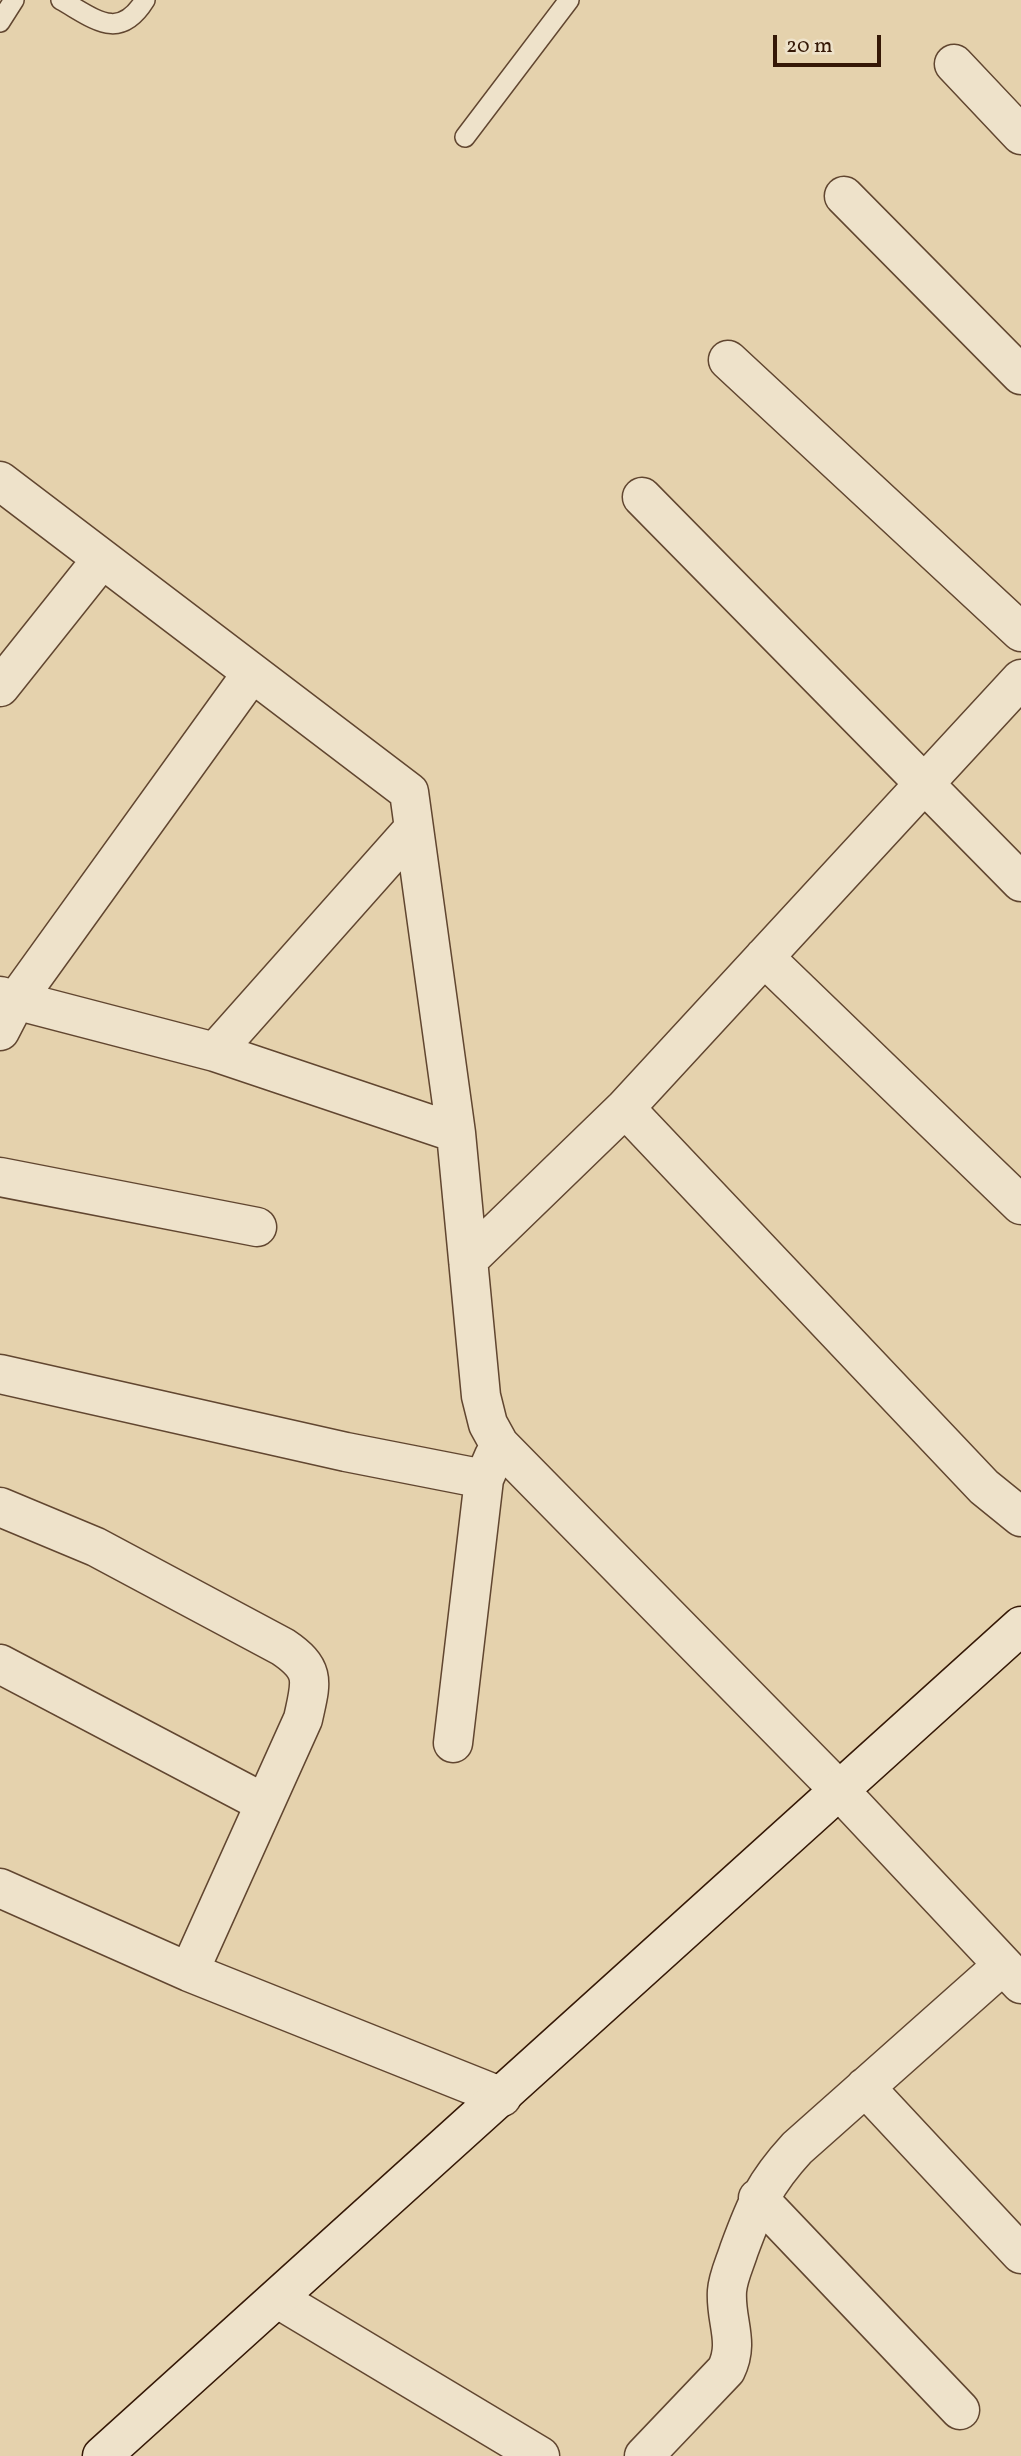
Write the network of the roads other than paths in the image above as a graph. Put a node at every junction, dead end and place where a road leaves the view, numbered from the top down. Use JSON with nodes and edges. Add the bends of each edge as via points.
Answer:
{"nodes":[{"id":1,"x":14,"y":0,"type":"edge"},
{"id":2,"x":61,"y":0,"type":"edge"},
{"id":3,"x":145,"y":0,"type":"edge"},
{"id":4,"x":569,"y":0,"type":"edge"},
{"id":5,"x":0,"y":22,"type":"edge"},
{"id":6,"x":954,"y":64,"type":"dead end"},
{"id":7,"x":1021,"y":135,"type":"edge"},
{"id":8,"x":465,"y":137,"type":"dead end"},
{"id":9,"x":844,"y":196,"type":"dead end"},
{"id":10,"x":728,"y":360,"type":"dead end"},
{"id":11,"x":1021,"y":375,"type":"edge"},
{"id":12,"x":0,"y":481,"type":"edge"},
{"id":13,"x":642,"y":497,"type":"dead end"},
{"id":14,"x":102,"y":559,"type":"junction"},
{"id":15,"x":1021,"y":632,"type":"edge"},
{"id":16,"x":252,"y":673,"type":"junction"},
{"id":17,"x":1021,"y":679,"type":"edge"},
{"id":18,"x":0,"y":687,"type":"edge"},
{"id":19,"x":924,"y":784,"type":"junction"},
{"id":20,"x":414,"y":828,"type":"junction"},
{"id":21,"x":1021,"y":882,"type":"edge"},
{"id":22,"x":764,"y":957,"type":"junction"},
{"id":23,"x":5,"y":1009,"type":"edge"},
{"id":24,"x":215,"y":1052,"type":"junction"},
{"id":25,"x":625,"y":1108,"type":"junction"},
{"id":26,"x":456,"y":1133,"type":"junction"},
{"id":27,"x":0,"y":1177,"type":"edge"},
{"id":28,"x":1021,"y":1205,"type":"edge"},
{"id":29,"x":257,"y":1227,"type":"dead end"},
{"id":30,"x":468,"y":1260,"type":"junction"},
{"id":31,"x":0,"y":1374,"type":"edge"},
{"id":32,"x":491,"y":1461,"type":"junction"},
{"id":33,"x":0,"y":1507,"type":"edge"},
{"id":34,"x":1021,"y":1517,"type":"edge"},
{"id":35,"x":1021,"y":1626,"type":"edge"},
{"id":36,"x":0,"y":1664,"type":"edge"},
{"id":37,"x":453,"y":1743,"type":"dead end"},
{"id":38,"x":838,"y":1789,"type":"junction"},
{"id":39,"x":264,"y":1802,"type":"junction"},
{"id":40,"x":0,"y":1888,"type":"edge"},
{"id":41,"x":189,"y":1972,"type":"junction"},
{"id":42,"x":1012,"y":1975,"type":"edge"},
{"id":43,"x":866,"y":2087,"type":"junction"},
{"id":44,"x":502,"y":2098,"type":"junction"},
{"id":45,"x":758,"y":2198,"type":"junction"},
{"id":46,"x":1021,"y":2254,"type":"edge"},
{"id":47,"x":278,"y":2299,"type":"junction"},
{"id":48,"x":960,"y":2410,"type":"dead end"},
{"id":49,"x":102,"y":2456,"type":"edge"},
{"id":50,"x":540,"y":2456,"type":"edge"},
{"id":51,"x":644,"y":2456,"type":"edge"}],
"edges":[{"from":1,"to":5,"type":"lane"},
{"from":2,"to":3,"type":"lane","via":[[110,24],[134,18]]},
{"from":4,"to":8,"type":"lane"},
{"from":6,"to":7,"type":"street"},
{"from":9,"to":11,"type":"street"},
{"from":10,"to":15,"type":"street"},
{"from":12,"to":14,"type":"street"},
{"from":13,"to":19,"type":"street"},
{"from":14,"to":16,"type":"street"},
{"from":14,"to":18,"type":"street"},
{"from":16,"to":20,"type":"street","via":[[409,792]]},
{"from":16,"to":23,"type":"street"},
{"from":17,"to":19,"type":"street"},
{"from":19,"to":21,"type":"street"},
{"from":19,"to":22,"type":"street"},
{"from":20,"to":24,"type":"street"},
{"from":20,"to":26,"type":"street"},
{"from":22,"to":25,"type":"street"},
{"from":22,"to":28,"type":"street"},
{"from":23,"to":24,"type":"street"},
{"from":24,"to":26,"type":"street"},
{"from":25,"to":30,"type":"street"},
{"from":25,"to":34,"type":"street","via":[[984,1487]]},
{"from":26,"to":30,"type":"street"},
{"from":27,"to":29,"type":"street"},
{"from":30,"to":32,"type":"street"},
{"from":31,"to":32,"type":"street","via":[[346,1452]]},
{"from":32,"to":37,"type":"street"},
{"from":32,"to":38,"type":"street"},
{"from":33,"to":39,"type":"street","via":[[96,1547],[283,1647],[306,1664],[310,1678],[303,1719]]},
{"from":35,"to":38,"type":"street"},
{"from":36,"to":39,"type":"street"},
{"from":38,"to":42,"type":"street"},
{"from":38,"to":44,"type":"street"},
{"from":39,"to":41,"type":"street"},
{"from":40,"to":41,"type":"street"},
{"from":41,"to":44,"type":"street"},
{"from":42,"to":43,"type":"street"},
{"from":43,"to":45,"type":"street","via":[[797,2148]]},
{"from":43,"to":46,"type":"street"},
{"from":44,"to":47,"type":"street"},
{"from":45,"to":48,"type":"street"},
{"from":45,"to":51,"type":"street","via":[[727,2288],[734,2342],[730,2361]]},
{"from":47,"to":49,"type":"street"},
{"from":47,"to":50,"type":"street"}]}
